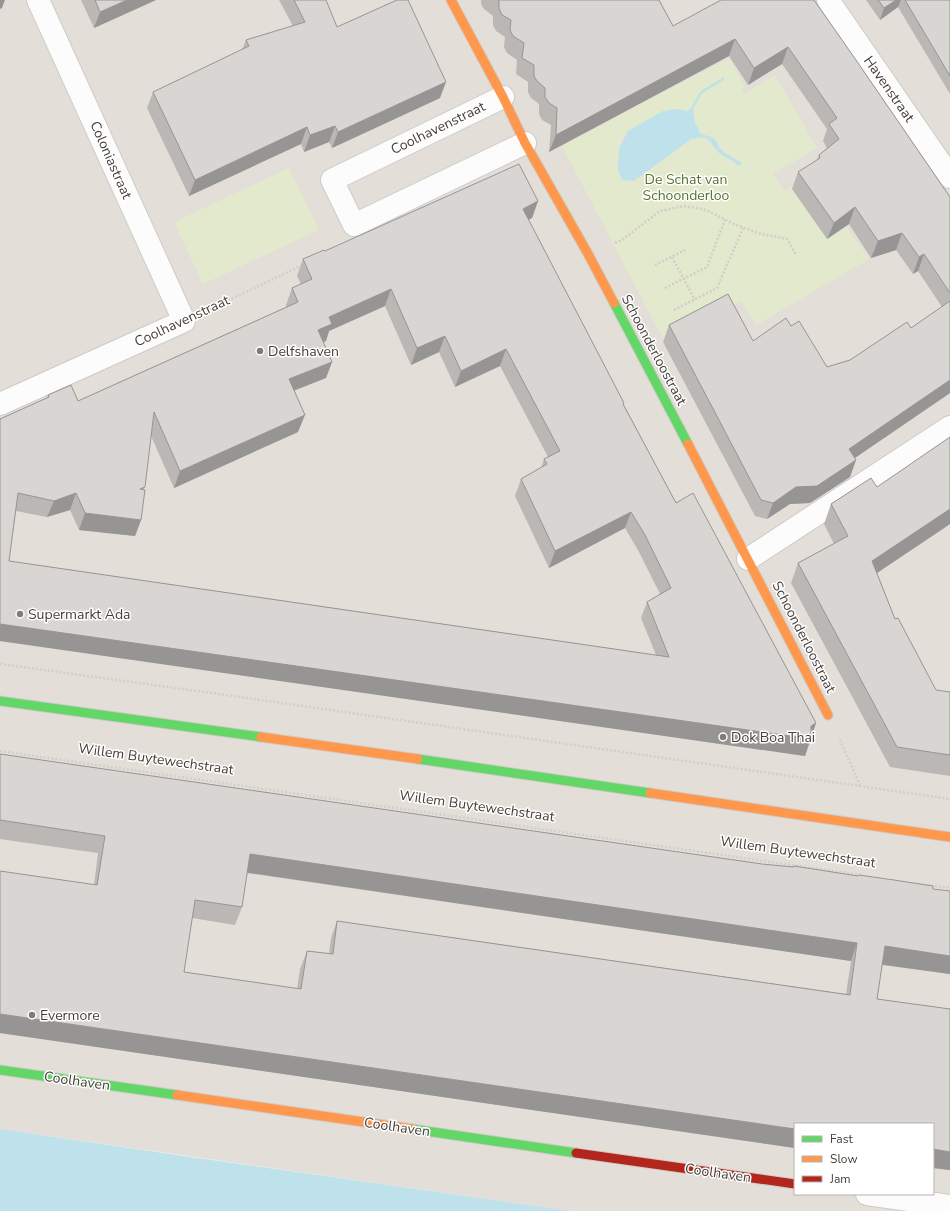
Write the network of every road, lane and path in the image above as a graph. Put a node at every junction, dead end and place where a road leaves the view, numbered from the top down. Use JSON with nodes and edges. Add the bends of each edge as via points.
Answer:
{"nodes":[{"id":1,"x":38,"y":0,"type":"edge"},
{"id":2,"x":451,"y":0,"type":"edge"},
{"id":3,"x":828,"y":0,"type":"edge"},
{"id":4,"x":503,"y":97,"type":"junction"},
{"id":5,"x":525,"y":143,"type":"junction"},
{"id":6,"x":950,"y":177,"type":"edge"},
{"id":7,"x":725,"y":220,"type":"junction"},
{"id":8,"x":743,"y":228,"type":"junction"},
{"id":9,"x":687,"y":249,"type":"dead end"},
{"id":10,"x":796,"y":255,"type":"dead end"},
{"id":11,"x":589,"y":256,"type":"junction"},
{"id":12,"x":672,"y":257,"type":"junction"},
{"id":13,"x":310,"y":262,"type":"edge"},
{"id":14,"x":655,"y":265,"type":"dead end"},
{"id":15,"x":684,"y":279,"type":"junction"},
{"id":16,"x":665,"y":288,"type":"dead end"},
{"id":17,"x":695,"y":300,"type":"junction"},
{"id":18,"x":674,"y":310,"type":"dead end"},
{"id":19,"x":184,"y":321,"type":"junction"},
{"id":20,"x":0,"y":404,"type":"edge"},
{"id":21,"x":950,"y":427,"type":"edge"},
{"id":22,"x":748,"y":559,"type":"junction"},
{"id":23,"x":0,"y":664,"type":"edge"},
{"id":24,"x":0,"y":701,"type":"edge"},
{"id":25,"x":828,"y":715,"type":"joint"},
{"id":26,"x":0,"y":751,"type":"edge"},
{"id":27,"x":860,"y":785,"type":"junction"},
{"id":28,"x":950,"y":799,"type":"edge"},
{"id":29,"x":950,"y":836,"type":"edge"},
{"id":30,"x":863,"y":876,"type":"edge"},
{"id":31,"x":910,"y":883,"type":"edge"},
{"id":32,"x":950,"y":888,"type":"edge"},
{"id":33,"x":0,"y":1070,"type":"edge"},
{"id":34,"x":794,"y":1184,"type":"edge"},
{"id":35,"x":874,"y":1195,"type":"edge"},
{"id":36,"x":950,"y":1206,"type":"edge"}],
"edges":[{"from":1,"to":19,"type":"street","name":"Coloniastraat"},
{"from":2,"to":4,"type":"street","name":"Schoonderloostraat"},
{"from":3,"to":6,"type":"street","name":"Havenstraat"},
{"from":4,"to":5,"type":"street","name":"Schoonderloostraat"},
{"from":4,"to":5,"type":"street","name":"Coolhavenstraat","via":[[332,180],[354,225]]},
{"from":5,"to":11,"type":"street","name":"Schoonderloostraat"},
{"from":7,"to":8,"type":"path"},
{"from":7,"to":11,"type":"path","via":[[706,210],[685,206],[660,211],[622,240]]},
{"from":7,"to":15,"type":"path","via":[[707,267]]},
{"from":8,"to":10,"type":"path","via":[[787,239]]},
{"from":8,"to":17,"type":"path","via":[[717,288]]},
{"from":9,"to":12,"type":"path"},
{"from":11,"to":22,"type":"street","name":"Schoonderloostraat"},
{"from":12,"to":14,"type":"path"},
{"from":12,"to":15,"type":"path"},
{"from":13,"to":19,"type":"path","name":"Coolhavenstraat"},
{"from":15,"to":16,"type":"path"},
{"from":15,"to":17,"type":"path"},
{"from":17,"to":18,"type":"path"},
{"from":19,"to":20,"type":"street","name":"Coolhavenstraat"},
{"from":21,"to":22,"type":"street"},
{"from":22,"to":25,"type":"street","name":"Schoonderloostraat"},
{"from":23,"to":27,"type":"path"},
{"from":24,"to":29,"type":"street"},
{"from":25,"to":27,"type":"path"},
{"from":26,"to":30,"type":"path","name":"Willem Buytewechstraat"},
{"from":27,"to":28,"type":"path"},
{"from":31,"to":32,"type":"path"},
{"from":33,"to":34,"type":"street","name":"Coolhaven"},
{"from":35,"to":36,"type":"street"}]}
